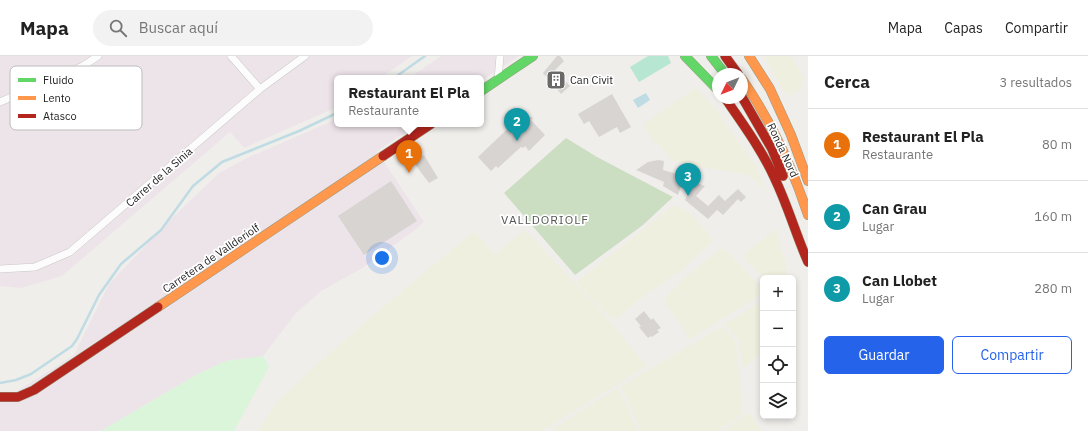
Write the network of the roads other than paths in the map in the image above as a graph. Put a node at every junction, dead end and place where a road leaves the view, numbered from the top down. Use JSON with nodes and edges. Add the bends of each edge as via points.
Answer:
{"nodes":[{"id":1,"x":98,"y":56,"type":"edge"},
{"id":2,"x":231,"y":56,"type":"edge"},
{"id":3,"x":305,"y":56,"type":"edge"},
{"id":4,"x":500,"y":56,"type":"edge"},
{"id":5,"x":533,"y":56,"type":"edge"},
{"id":6,"x":685,"y":56,"type":"edge"},
{"id":7,"x":711,"y":56,"type":"edge"},
{"id":8,"x":725,"y":56,"type":"edge"},
{"id":9,"x":749,"y":56,"type":"edge"},
{"id":10,"x":83,"y":66,"type":"edge"},
{"id":11,"x":720,"y":68,"type":"edge"},
{"id":12,"x":734,"y":68,"type":"edge"},
{"id":13,"x":498,"y":80,"type":"junction"},
{"id":14,"x":712,"y":84,"type":"edge"},
{"id":15,"x":748,"y":88,"type":"edge"},
{"id":16,"x":260,"y":89,"type":"junction"},
{"id":17,"x":484,"y":89,"type":"edge"},
{"id":18,"x":10,"y":98,"type":"edge"},
{"id":19,"x":0,"y":102,"type":"edge"},
{"id":20,"x":729,"y":104,"type":"edge"},
{"id":21,"x":746,"y":104,"type":"edge"},
{"id":22,"x":427,"y":127,"type":"edge"},
{"id":23,"x":808,"y":181,"type":"edge"},
{"id":24,"x":808,"y":215,"type":"edge"},
{"id":25,"x":808,"y":262,"type":"edge"},
{"id":26,"x":0,"y":269,"type":"edge"},
{"id":27,"x":0,"y":397,"type":"edge"}],
"edges":[{"from":1,"to":10,"type":"street"},
{"from":2,"to":16,"type":"street"},
{"from":3,"to":16,"type":"street","name":"Carrer de la Sinia"},
{"from":4,"to":13,"type":"street"},
{"from":5,"to":13,"type":"main road"},
{"from":6,"to":14,"type":"main road"},
{"from":7,"to":11,"type":"main road"},
{"from":8,"to":12,"type":"main road"},
{"from":9,"to":23,"type":"main road","via":[[770,89]]},
{"from":13,"to":17,"type":"main road"},
{"from":15,"to":24,"type":"main road","name":"Ronda Nord","via":[[785,152]]},
{"from":16,"to":26,"type":"street","name":"Carrer de la Sinia","via":[[70,252],[35,267]]},
{"from":18,"to":19,"type":"street"},
{"from":20,"to":25,"type":"main road","via":[[771,168]]},
{"from":21,"to":25,"type":"main road","name":"Ronda Nord","via":[[772,149],[790,193],[803,234]]},
{"from":22,"to":27,"type":"main road","name":"Carretera de Vallderiolf","via":[[34,390],[18,397]]}]}
